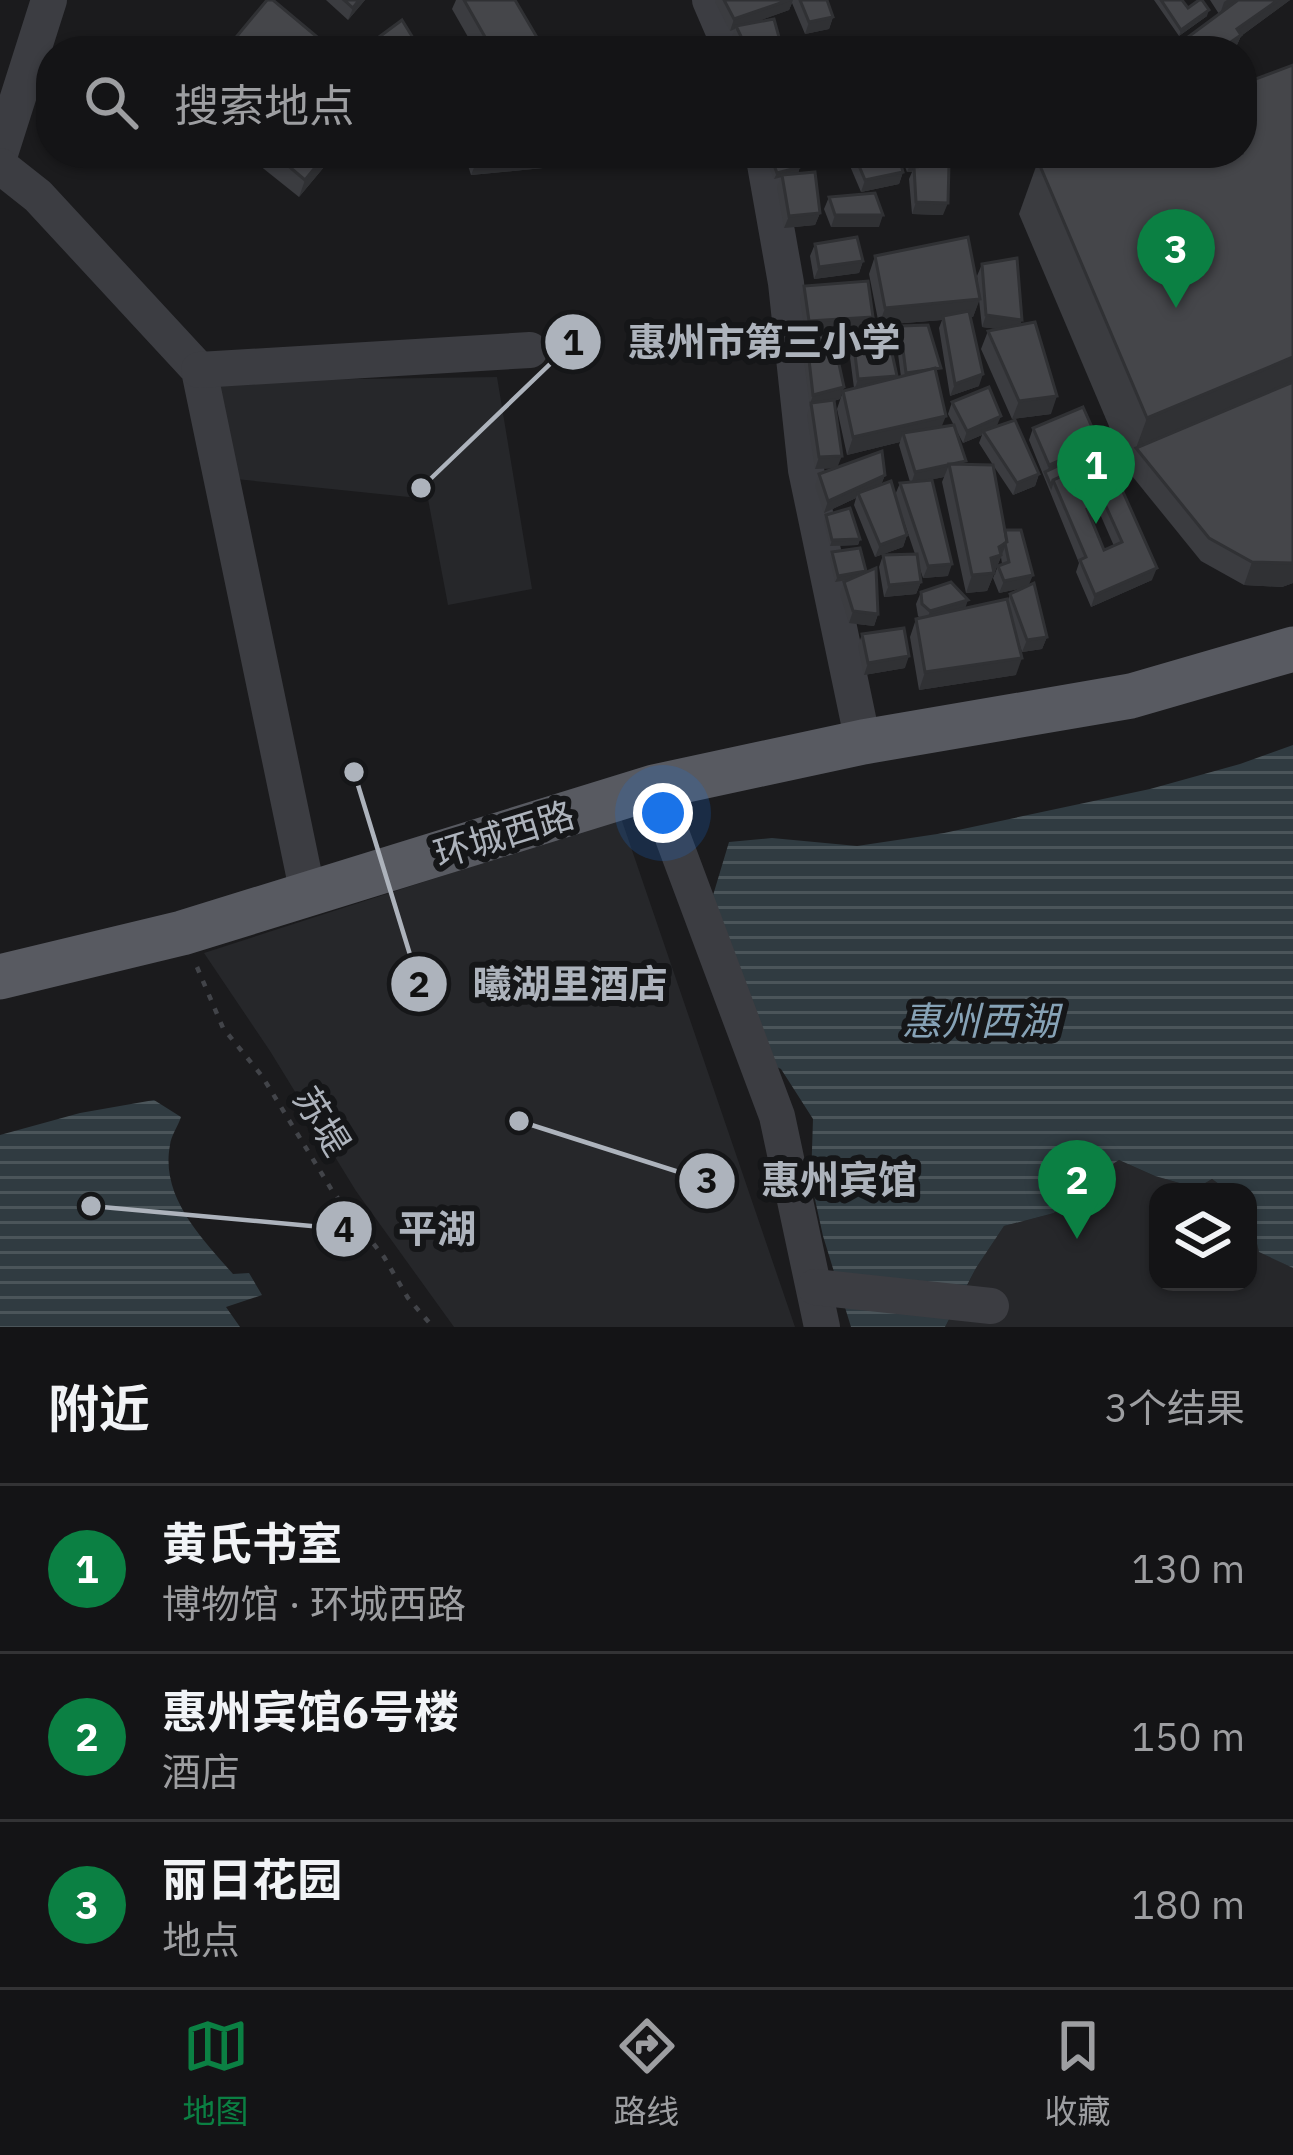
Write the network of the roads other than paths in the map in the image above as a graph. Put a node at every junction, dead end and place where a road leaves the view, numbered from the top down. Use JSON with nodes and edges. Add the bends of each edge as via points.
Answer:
{"nodes":[{"id":1,"x":49,"y":0,"type":"edge"},
{"id":2,"x":710,"y":0,"type":"edge"},
{"id":3,"x":38,"y":36,"type":"edge"},
{"id":4,"x":726,"y":36,"type":"edge"},
{"id":5,"x":36,"y":41,"type":"edge"},
{"id":6,"x":0,"y":154,"type":"edge"},
{"id":7,"x":0,"y":166,"type":"edge"},
{"id":8,"x":767,"y":168,"type":"edge"},
{"id":9,"x":530,"y":350,"type":"dead end"},
{"id":10,"x":199,"y":370,"type":"junction"},
{"id":11,"x":1293,"y":649,"type":"edge"},
{"id":12,"x":862,"y":742,"type":"junction"},
{"id":13,"x":654,"y":787,"type":"junction"},
{"id":14,"x":308,"y":894,"type":"junction"},
{"id":15,"x":0,"y":977,"type":"edge"},
{"id":16,"x":815,"y":1287,"type":"junction"},
{"id":17,"x":991,"y":1306,"type":"dead end"},
{"id":18,"x":822,"y":1327,"type":"edge"}],
"edges":[{"from":1,"to":3,"type":"street"},
{"from":2,"to":4,"type":"street"},
{"from":5,"to":6,"type":"street"},
{"from":7,"to":10,"type":"street","via":[[38,196]]},
{"from":8,"to":12,"type":"street","via":[[806,470]]},
{"from":9,"to":10,"type":"street"},
{"from":10,"to":14,"type":"street"},
{"from":11,"to":12,"type":"main road","name":"环城西路","via":[[1131,696]]},
{"from":12,"to":13,"type":"main road","name":"环城西路"},
{"from":13,"to":14,"type":"main road","name":"环城西路"},
{"from":13,"to":16,"type":"street","via":[[777,1116]]},
{"from":14,"to":15,"type":"main road","name":"环城西路"},
{"from":16,"to":17,"type":"street"},
{"from":16,"to":18,"type":"street"}]}
